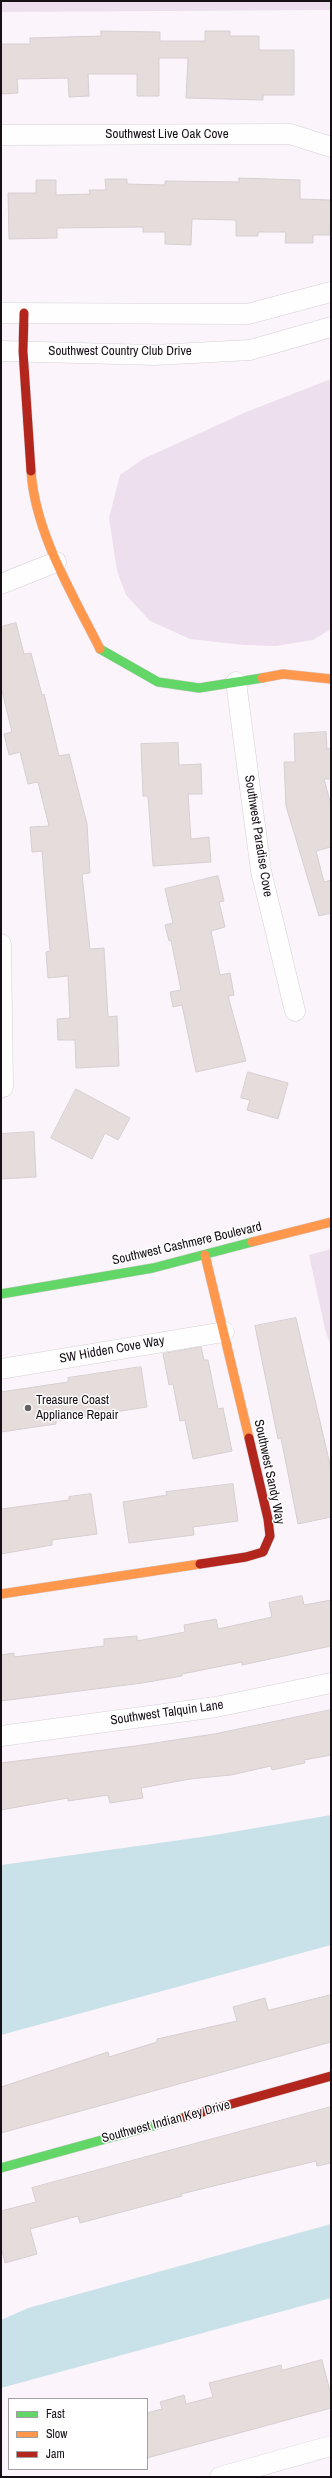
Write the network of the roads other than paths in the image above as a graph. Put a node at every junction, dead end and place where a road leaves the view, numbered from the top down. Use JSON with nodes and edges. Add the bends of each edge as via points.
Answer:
{"nodes":[{"id":1,"x":1,"y":135,"type":"edge"},
{"id":2,"x":331,"y":147,"type":"edge"},
{"id":3,"x":331,"y":292,"type":"edge"},
{"id":4,"x":1,"y":313,"type":"edge"},
{"id":5,"x":24,"y":313,"type":"junction"},
{"id":6,"x":331,"y":327,"type":"edge"},
{"id":7,"x":1,"y":351,"type":"edge"},
{"id":8,"x":23,"y":351,"type":"junction"},
{"id":9,"x":56,"y":562,"type":"junction"},
{"id":10,"x":1,"y":584,"type":"edge"},
{"id":11,"x":331,"y":679,"type":"edge"},
{"id":12,"x":236,"y":682,"type":"junction"},
{"id":13,"x":1,"y":944,"type":"edge"},
{"id":14,"x":295,"y":1011,"type":"dead end"},
{"id":15,"x":3,"y":1087,"type":"dead end"},
{"id":16,"x":331,"y":1222,"type":"edge"},
{"id":17,"x":205,"y":1255,"type":"junction"},
{"id":18,"x":1,"y":1294,"type":"edge"},
{"id":19,"x":224,"y":1332,"type":"junction"},
{"id":20,"x":1,"y":1369,"type":"edge"},
{"id":21,"x":1,"y":1594,"type":"edge"},
{"id":22,"x":331,"y":1683,"type":"edge"},
{"id":23,"x":1,"y":1736,"type":"edge"},
{"id":24,"x":331,"y":2076,"type":"edge"},
{"id":25,"x":1,"y":2168,"type":"edge"},
{"id":26,"x":331,"y":2446,"type":"edge"},
{"id":27,"x":264,"y":2471,"type":"edge"},
{"id":28,"x":220,"y":2477,"type":"edge"}],
"edges":[{"from":1,"to":2,"type":"street","name":"Southwest Live Oak Cove","via":[[290,134]]},
{"from":3,"to":5,"type":"street","via":[[248,314]]},
{"from":4,"to":5,"type":"street"},
{"from":5,"to":8,"type":"street"},
{"from":6,"to":8,"type":"street","name":"Southwest Country Club Drive","via":[[250,350],[154,355]]},
{"from":7,"to":8,"type":"street","name":"Southwest Country Club Drive"},
{"from":8,"to":9,"type":"street","via":[[32,493]]},
{"from":9,"to":10,"type":"street"},
{"from":9,"to":12,"type":"street","via":[[101,652],[158,682],[199,688]]},
{"from":11,"to":12,"type":"street","via":[[283,674]]},
{"from":12,"to":14,"type":"street","name":"Southwest Paradise Cove","via":[[261,871]]},
{"from":13,"to":15,"type":"street"},
{"from":16,"to":17,"type":"street","name":"Southwest Cashmere Boulevard"},
{"from":17,"to":18,"type":"street","name":"Southwest Cashmere Boulevard","via":[[153,1268]]},
{"from":17,"to":19,"type":"street","name":"Southwest Sandy Way"},
{"from":19,"to":20,"type":"street","name":"SW Hidden Cove Way"},
{"from":19,"to":21,"type":"street","name":"Southwest Sandy Way","via":[[268,1519],[270,1536],[263,1552],[246,1557]]},
{"from":22,"to":23,"type":"street","name":"Southwest Talquin Lane","via":[[216,1707]]},
{"from":24,"to":25,"type":"street","name":"Southwest Indian Key Drive"},
{"from":26,"to":27,"type":"street"},
{"from":27,"to":28,"type":"street"}]}
